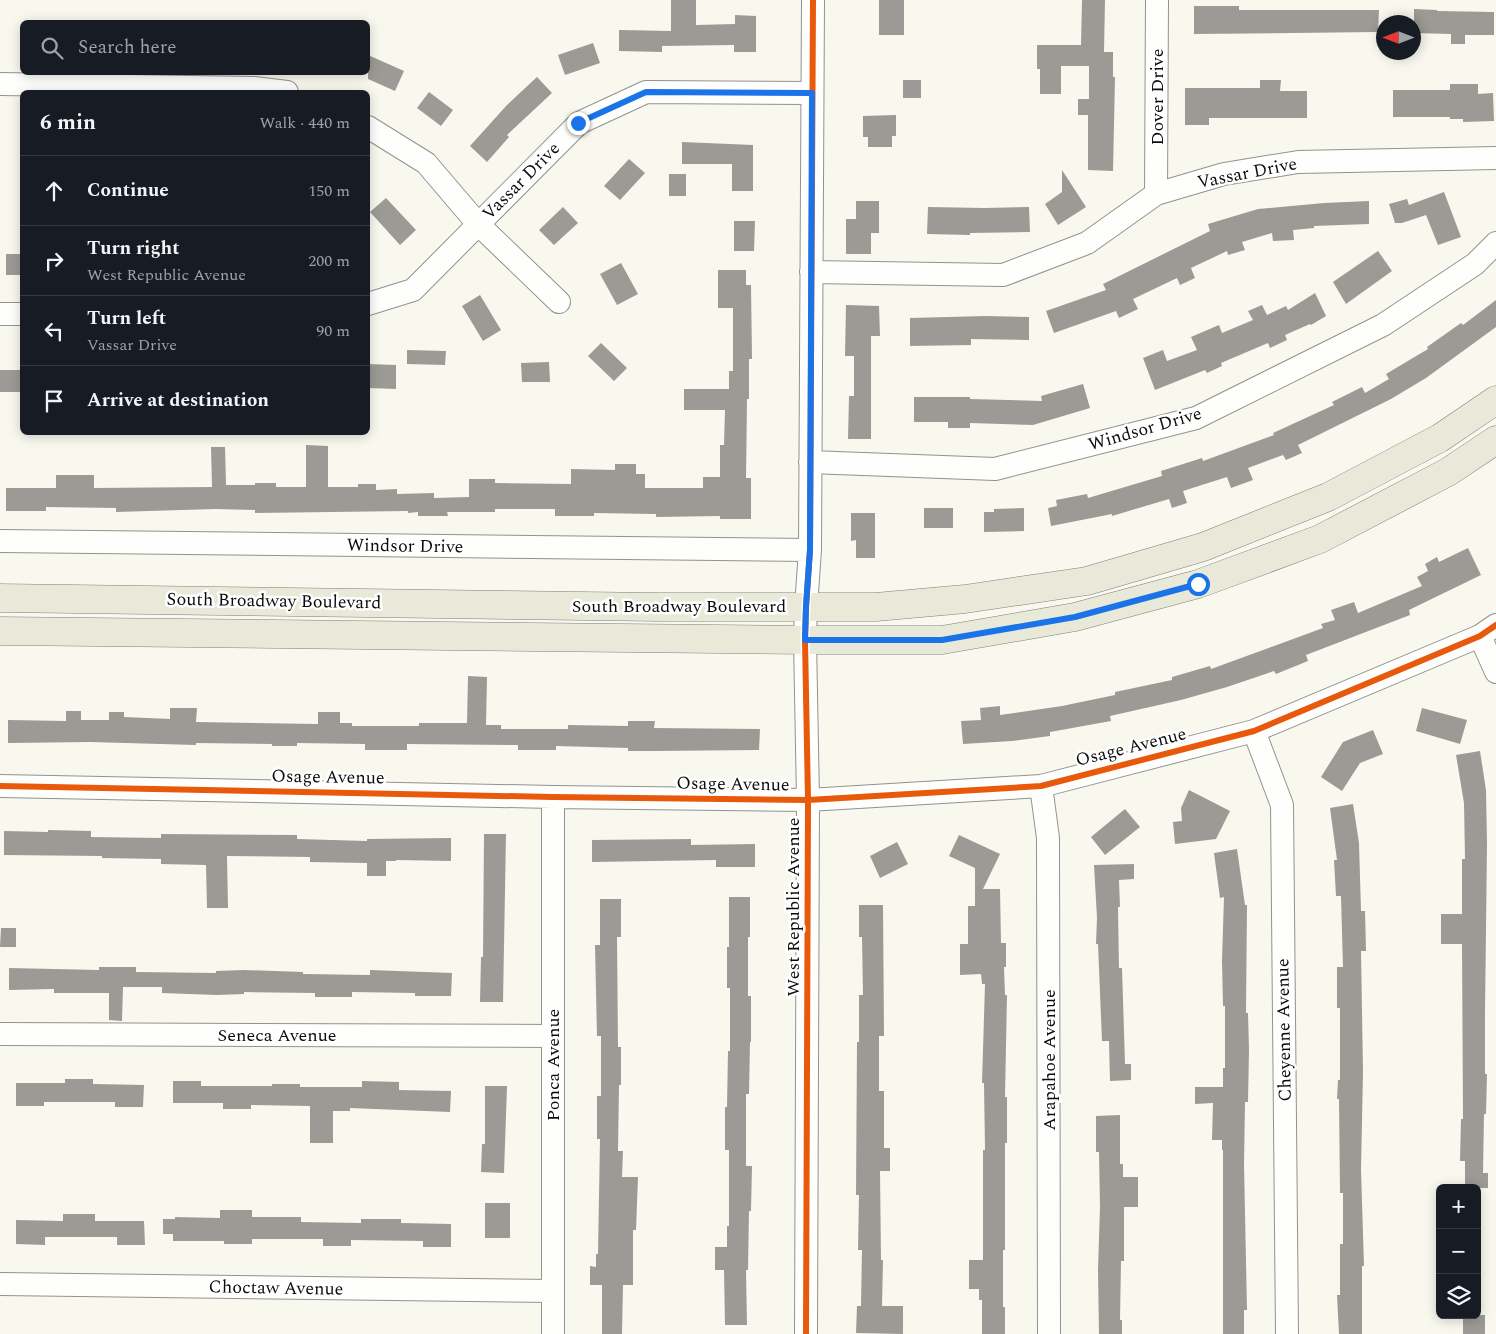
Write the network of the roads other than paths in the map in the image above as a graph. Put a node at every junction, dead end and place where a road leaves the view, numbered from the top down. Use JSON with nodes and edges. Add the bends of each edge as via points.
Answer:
{"nodes":[{"id":1,"x":813,"y":0,"type":"edge"},
{"id":2,"x":1158,"y":0,"type":"edge"},
{"id":3,"x":0,"y":84,"type":"edge"},
{"id":4,"x":270,"y":90,"type":"edge"},
{"id":5,"x":812,"y":93,"type":"junction"},
{"id":6,"x":370,"y":128,"type":"edge"},
{"id":7,"x":1496,"y":158,"type":"edge"},
{"id":8,"x":1156,"y":194,"type":"junction"},
{"id":9,"x":478,"y":224,"type":"junction"},
{"id":10,"x":1496,"y":243,"type":"edge"},
{"id":11,"x":811,"y":272,"type":"junction"},
{"id":12,"x":559,"y":302,"type":"dead end"},
{"id":13,"x":370,"y":303,"type":"edge"},
{"id":14,"x":0,"y":314,"type":"edge"},
{"id":15,"x":20,"y":314,"type":"edge"},
{"id":16,"x":1496,"y":400,"type":"edge"},
{"id":17,"x":1496,"y":440,"type":"edge"},
{"id":18,"x":810,"y":462,"type":"junction"},
{"id":19,"x":0,"y":541,"type":"edge"},
{"id":20,"x":810,"y":550,"type":"junction"},
{"id":21,"x":0,"y":598,"type":"edge"},
{"id":22,"x":806,"y":606,"type":"junction"},
{"id":23,"x":1488,"y":630,"type":"edge"},
{"id":24,"x":0,"y":631,"type":"edge"},
{"id":25,"x":805,"y":640,"type":"junction"},
{"id":26,"x":1496,"y":672,"type":"edge"},
{"id":27,"x":1254,"y":731,"type":"junction"},
{"id":28,"x":0,"y":786,"type":"edge"},
{"id":29,"x":1041,"y":786,"type":"junction"},
{"id":30,"x":554,"y":797,"type":"junction"},
{"id":31,"x":808,"y":800,"type":"junction"},
{"id":32,"x":0,"y":1034,"type":"edge"},
{"id":33,"x":553,"y":1036,"type":"junction"},
{"id":34,"x":0,"y":1284,"type":"edge"},
{"id":35,"x":553,"y":1291,"type":"junction"},
{"id":36,"x":553,"y":1334,"type":"edge"},
{"id":37,"x":806,"y":1334,"type":"edge"},
{"id":38,"x":1050,"y":1334,"type":"edge"},
{"id":39,"x":1288,"y":1334,"type":"edge"}],
"edges":[{"from":1,"to":5,"type":"street","name":"West Republic Avenue"},
{"from":2,"to":8,"type":"street","name":"Dover Drive"},
{"from":3,"to":4,"type":"street"},
{"from":5,"to":9,"type":"street","name":"Vassar Drive","via":[[646,92],[578,123]]},
{"from":5,"to":11,"type":"street","name":"West Republic Avenue"},
{"from":6,"to":9,"type":"street","via":[[426,163]]},
{"from":7,"to":8,"type":"street","name":"Vassar Drive","via":[[1298,162],[1224,174]]},
{"from":8,"to":11,"type":"street","name":"Vassar Drive","via":[[1087,243],[1003,276]]},
{"from":9,"to":12,"type":"street"},
{"from":9,"to":13,"type":"street","name":"Vassar Drive","via":[[413,290]]},
{"from":10,"to":18,"type":"street","name":"Windsor Drive","via":[[1475,264],[1383,325],[1196,418],[995,469]]},
{"from":11,"to":18,"type":"street","name":"West Republic Avenue"},
{"from":14,"to":15,"type":"street"},
{"from":16,"to":22,"type":"main road","name":"South Broadway Boulevard","via":[[1440,438],[1328,497],[1203,547],[1087,581],[965,600],[876,606]]},
{"from":17,"to":25,"type":"main road","name":"South Broadway Boulevard","via":[[1448,472],[1320,539],[1198,584],[1075,617],[942,640]]},
{"from":18,"to":20,"type":"street","name":"West Republic Avenue"},
{"from":19,"to":20,"type":"street","name":"Windsor Drive"},
{"from":20,"to":22,"type":"street","name":"West Republic Avenue"},
{"from":21,"to":22,"type":"main road","name":"South Broadway Boulevard"},
{"from":22,"to":25,"type":"street","name":"West Republic Avenue"},
{"from":23,"to":26,"type":"street"},
{"from":23,"to":27,"type":"street","name":"Osage Avenue"},
{"from":24,"to":25,"type":"main road","name":"South Broadway Boulevard"},
{"from":25,"to":31,"type":"street","name":"West Republic Avenue"},
{"from":27,"to":29,"type":"street","name":"Osage Avenue"},
{"from":27,"to":39,"type":"street","name":"Cheyenne Avenue","via":[[1282,805]]},
{"from":28,"to":30,"type":"street","name":"Osage Avenue"},
{"from":29,"to":31,"type":"street","name":"Osage Avenue"},
{"from":29,"to":38,"type":"street","name":"Arapahoe Avenue","via":[[1048,838]]},
{"from":30,"to":31,"type":"street","name":"Osage Avenue"},
{"from":30,"to":33,"type":"street","name":"Ponca Avenue"},
{"from":31,"to":37,"type":"street","name":"West Republic Avenue"},
{"from":32,"to":33,"type":"street","name":"Seneca Avenue"},
{"from":33,"to":35,"type":"street","name":"Ponca Avenue"},
{"from":34,"to":35,"type":"street","name":"Choctaw Avenue"},
{"from":35,"to":36,"type":"street","name":"Ponca Avenue"}]}
